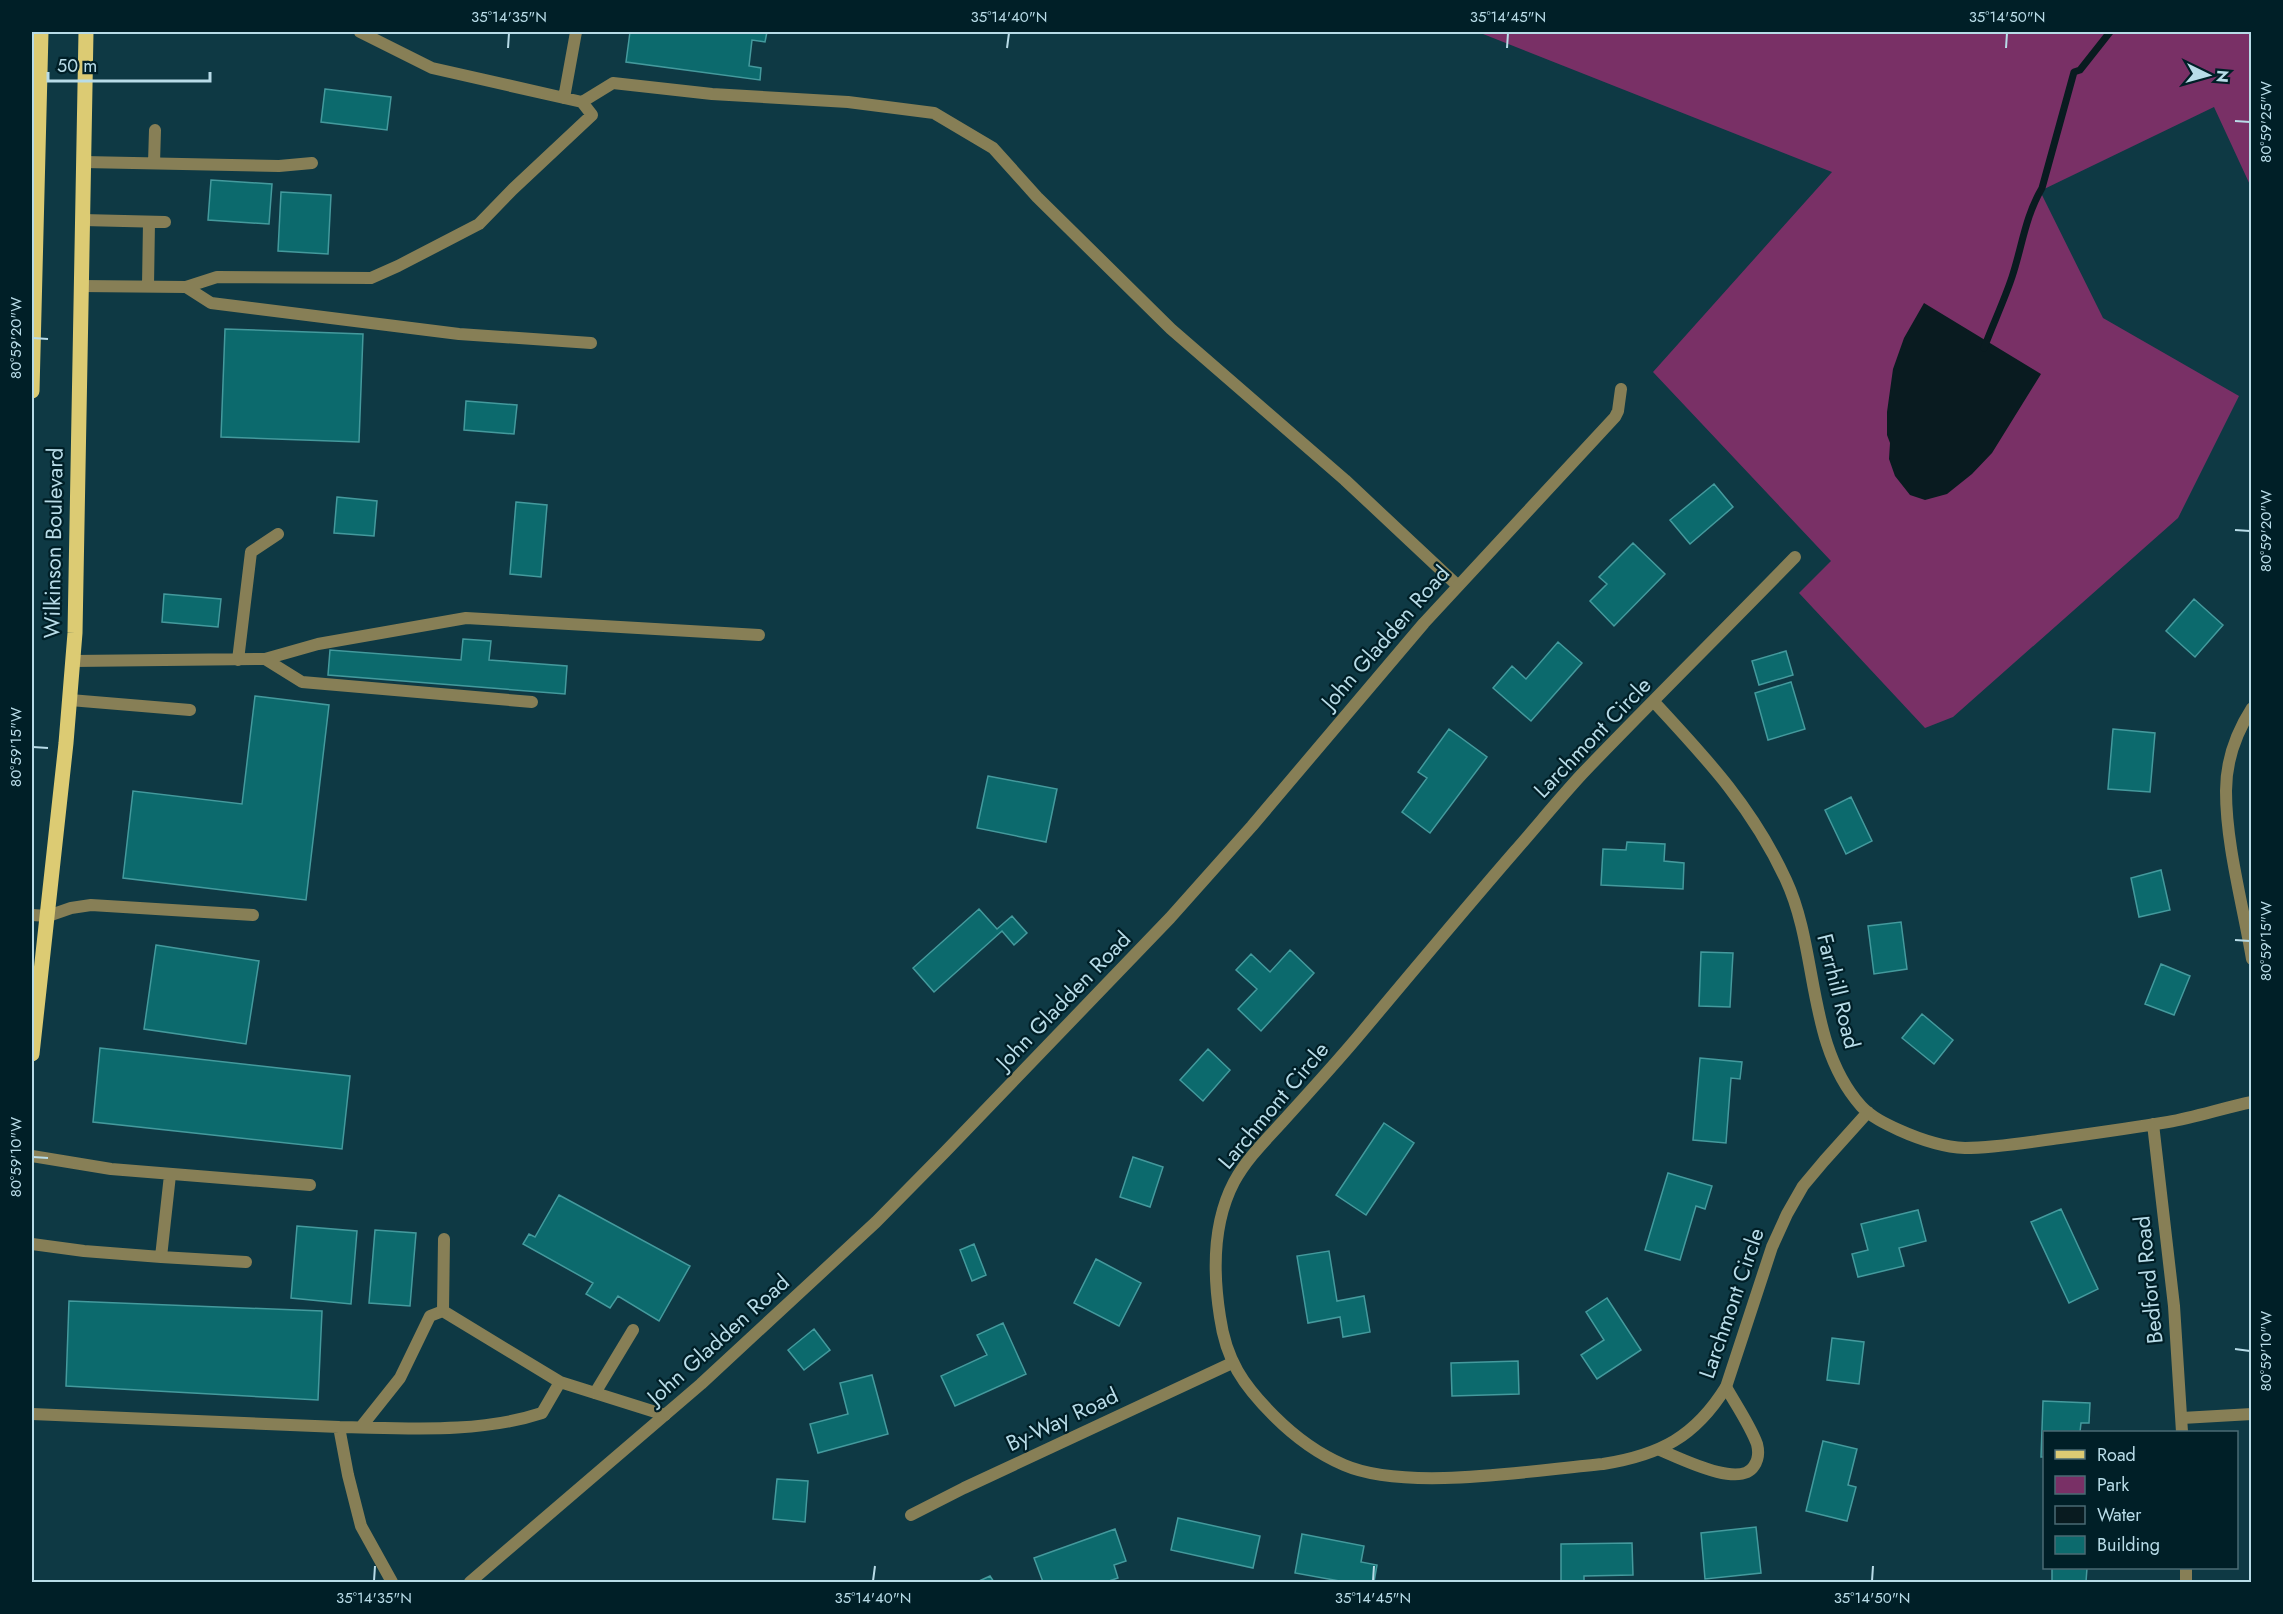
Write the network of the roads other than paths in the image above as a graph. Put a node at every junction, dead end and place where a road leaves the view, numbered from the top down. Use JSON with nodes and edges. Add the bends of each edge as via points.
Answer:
{"nodes":[{"id":1,"x":41,"y":32,"type":"edge"},
{"id":2,"x":86,"y":32,"type":"edge"},
{"id":3,"x":360,"y":32,"type":"edge"},
{"id":4,"x":576,"y":32,"type":"edge"},
{"id":5,"x":564,"y":98,"type":"junction"},
{"id":6,"x":582,"y":102,"type":"junction"},
{"id":7,"x":155,"y":130,"type":"dead end"},
{"id":8,"x":84,"y":162,"type":"junction"},
{"id":9,"x":154,"y":163,"type":"junction"},
{"id":10,"x":312,"y":163,"type":"dead end"},
{"id":11,"x":83,"y":220,"type":"junction"},
{"id":12,"x":149,"y":222,"type":"junction"},
{"id":13,"x":165,"y":222,"type":"dead end"},
{"id":14,"x":81,"y":286,"type":"junction"},
{"id":15,"x":148,"y":286,"type":"junction"},
{"id":16,"x":186,"y":287,"type":"junction"},
{"id":17,"x":591,"y":343,"type":"dead end"},
{"id":18,"x":1621,"y":389,"type":"dead end"},
{"id":19,"x":32,"y":392,"type":"edge"},
{"id":20,"x":278,"y":534,"type":"dead end"},
{"id":21,"x":1795,"y":557,"type":"dead end"},
{"id":22,"x":1457,"y":585,"type":"junction"},
{"id":23,"x":759,"y":635,"type":"dead end"},
{"id":24,"x":265,"y":659,"type":"junction"},
{"id":25,"x":238,"y":660,"type":"junction"},
{"id":26,"x":73,"y":661,"type":"junction"},
{"id":27,"x":70,"y":700,"type":"junction"},
{"id":28,"x":532,"y":702,"type":"dead end"},
{"id":29,"x":1654,"y":702,"type":"junction"},
{"id":30,"x":2252,"y":708,"type":"edge"},
{"id":31,"x":190,"y":710,"type":"dead end"},
{"id":32,"x":32,"y":915,"type":"edge"},
{"id":33,"x":253,"y":915,"type":"dead end"},
{"id":34,"x":48,"y":916,"type":"junction"},
{"id":35,"x":2252,"y":959,"type":"edge"},
{"id":36,"x":32,"y":1054,"type":"edge"},
{"id":37,"x":2252,"y":1102,"type":"edge"},
{"id":38,"x":1868,"y":1112,"type":"junction"},
{"id":39,"x":2152,"y":1124,"type":"junction"},
{"id":40,"x":32,"y":1156,"type":"edge"},
{"id":41,"x":170,"y":1175,"type":"junction"},
{"id":42,"x":310,"y":1185,"type":"dead end"},
{"id":43,"x":444,"y":1239,"type":"dead end"},
{"id":44,"x":32,"y":1244,"type":"edge"},
{"id":45,"x":161,"y":1257,"type":"junction"},
{"id":46,"x":246,"y":1262,"type":"dead end"},
{"id":47,"x":443,"y":1311,"type":"junction"},
{"id":48,"x":633,"y":1330,"type":"dead end"},
{"id":49,"x":1232,"y":1363,"type":"junction"},
{"id":50,"x":560,"y":1382,"type":"junction"},
{"id":51,"x":1726,"y":1387,"type":"junction"},
{"id":52,"x":596,"y":1393,"type":"junction"},
{"id":53,"x":32,"y":1414,"type":"edge"},
{"id":54,"x":2252,"y":1414,"type":"edge"},
{"id":55,"x":666,"y":1415,"type":"junction"},
{"id":56,"x":2181,"y":1418,"type":"junction"},
{"id":57,"x":339,"y":1427,"type":"junction"},
{"id":58,"x":361,"y":1428,"type":"junction"},
{"id":59,"x":2182,"y":1431,"type":"edge"},
{"id":60,"x":1660,"y":1450,"type":"junction"},
{"id":61,"x":911,"y":1515,"type":"dead end"},
{"id":62,"x":392,"y":1582,"type":"edge"},
{"id":63,"x":470,"y":1582,"type":"edge"}],
"edges":[{"from":1,"to":19,"type":"main road"},
{"from":2,"to":8,"type":"main road","name":"Wilkinson Boulevard"},
{"from":3,"to":5,"type":"street","via":[[432,68]]},
{"from":4,"to":5,"type":"street"},
{"from":5,"to":6,"type":"street"},
{"from":6,"to":16,"type":"street","via":[[592,115],[479,224],[398,266],[371,278],[217,278]]},
{"from":6,"to":22,"type":"street","via":[[613,83],[934,113],[993,148],[1171,329],[1345,480]]},
{"from":7,"to":9,"type":"street"},
{"from":8,"to":9,"type":"street"},
{"from":8,"to":11,"type":"main road","name":"Wilkinson Boulevard"},
{"from":9,"to":10,"type":"street"},
{"from":11,"to":12,"type":"street"},
{"from":11,"to":14,"type":"main road","name":"Wilkinson Boulevard"},
{"from":12,"to":13,"type":"street"},
{"from":12,"to":15,"type":"street"},
{"from":14,"to":15,"type":"street"},
{"from":14,"to":26,"type":"main road","name":"Wilkinson Boulevard"},
{"from":15,"to":16,"type":"street"},
{"from":16,"to":17,"type":"street","via":[[211,303],[459,334]]},
{"from":18,"to":22,"type":"street","name":"John Gladden Road","via":[[1615,417]]},
{"from":20,"to":25,"type":"street","via":[[251,552]]},
{"from":21,"to":29,"type":"street","name":"Larchmont Circle"},
{"from":22,"to":55,"type":"street","name":"John Gladden Road","via":[[1170,918],[876,1222]]},
{"from":23,"to":24,"type":"street","via":[[466,618],[318,644]]},
{"from":24,"to":25,"type":"street"},
{"from":24,"to":28,"type":"street","via":[[302,682]]},
{"from":25,"to":26,"type":"street"},
{"from":26,"to":27,"type":"main road","name":"Wilkinson Boulevard"},
{"from":27,"to":31,"type":"street"},
{"from":27,"to":34,"type":"main road","name":"Wilkinson Boulevard"},
{"from":29,"to":38,"type":"street","name":"Farrhill Road","via":[[1717,770],[1756,822],[1770,848],[1794,901],[1832,1058],[1844,1083]]},
{"from":29,"to":49,"type":"street","name":"Larchmont Circle","via":[[1580,777],[1249,1159],[1223,1209],[1215,1267],[1222,1331]]},
{"from":30,"to":35,"type":"street","via":[[2234,743],[2226,789]]},
{"from":32,"to":34,"type":"street"},
{"from":33,"to":34,"type":"street","via":[[91,905]]},
{"from":34,"to":36,"type":"main road","name":"Wilkinson Boulevard"},
{"from":37,"to":39,"type":"street","name":"Farrhill Road"},
{"from":38,"to":39,"type":"street","name":"Farrhill Road","via":[[1913,1137],[1964,1148],[2036,1142]]},
{"from":38,"to":51,"type":"street","name":"Larchmont Circle","via":[[1803,1186],[1787,1214],[1772,1247]]},
{"from":39,"to":56,"type":"street","name":"Bedford Road","via":[[2174,1306]]},
{"from":40,"to":41,"type":"street"},
{"from":41,"to":42,"type":"street"},
{"from":41,"to":45,"type":"street"},
{"from":43,"to":47,"type":"street"},
{"from":44,"to":45,"type":"street"},
{"from":45,"to":46,"type":"street"},
{"from":47,"to":50,"type":"street"},
{"from":47,"to":58,"type":"street","via":[[430,1316],[400,1378]]},
{"from":48,"to":52,"type":"street"},
{"from":49,"to":60,"type":"street","name":"Larchmont Circle","via":[[1257,1400],[1293,1435],[1312,1449],[1361,1471],[1389,1476],[1454,1477],[1603,1464]]},
{"from":49,"to":61,"type":"street","name":"By-Way Road"},
{"from":50,"to":52,"type":"street"},
{"from":50,"to":58,"type":"street","via":[[542,1413],[514,1422]]},
{"from":51,"to":60,"type":"street","name":"Larchmont Circle","via":[[1696,1425]]},
{"from":51,"to":60,"type":"street","via":[[1757,1445],[1759,1459],[1752,1470],[1731,1475]]},
{"from":52,"to":55,"type":"street"},
{"from":53,"to":57,"type":"street"},
{"from":54,"to":56,"type":"street"},
{"from":55,"to":63,"type":"street","name":"John Gladden Road"},
{"from":56,"to":59,"type":"street","name":"Bedford Road"},
{"from":57,"to":58,"type":"street"},
{"from":57,"to":62,"type":"street","via":[[361,1526]]}]}
